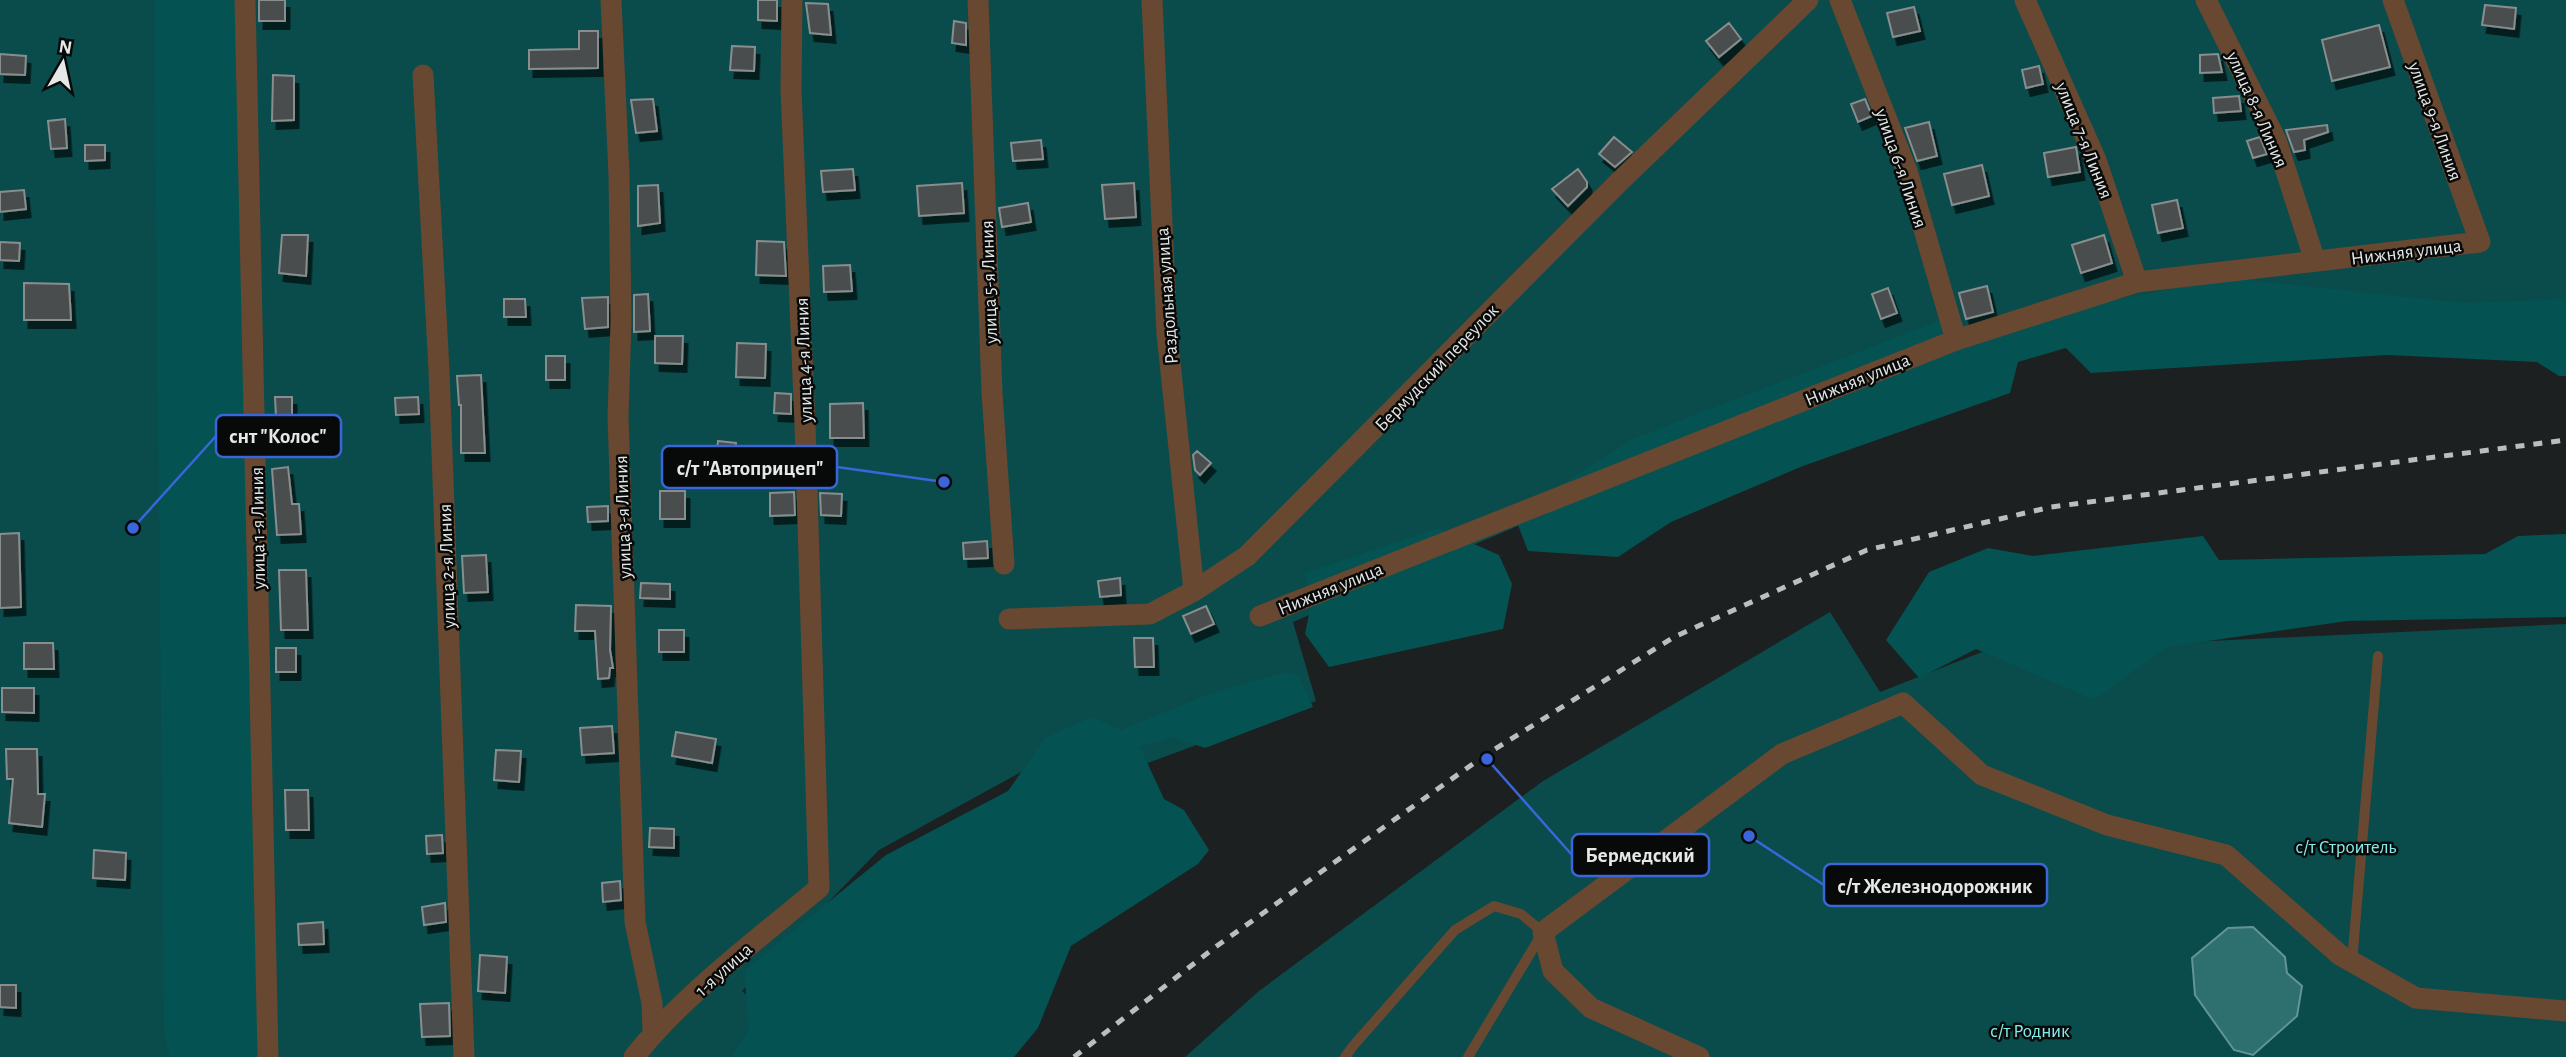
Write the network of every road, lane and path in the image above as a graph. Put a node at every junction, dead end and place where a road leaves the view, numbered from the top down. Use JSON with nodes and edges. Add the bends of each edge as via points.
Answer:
{"nodes":[{"id":1,"x":245,"y":0,"type":"edge"},
{"id":2,"x":611,"y":0,"type":"edge"},
{"id":3,"x":792,"y":0,"type":"edge"},
{"id":4,"x":978,"y":0,"type":"edge"},
{"id":5,"x":1152,"y":0,"type":"edge"},
{"id":6,"x":1808,"y":0,"type":"edge"},
{"id":7,"x":1840,"y":0,"type":"edge"},
{"id":8,"x":2025,"y":0,"type":"edge"},
{"id":9,"x":2206,"y":0,"type":"edge"},
{"id":10,"x":2393,"y":0,"type":"edge"},
{"id":11,"x":422,"y":75,"type":"dead end"},
{"id":12,"x":2480,"y":242,"type":"joint"},
{"id":13,"x":2315,"y":261,"type":"junction"},
{"id":14,"x":2137,"y":282,"type":"junction"},
{"id":15,"x":1956,"y":340,"type":"junction"},
{"id":16,"x":1004,"y":564,"type":"dead end"},
{"id":17,"x":1194,"y":591,"type":"junction"},
{"id":18,"x":1260,"y":616,"type":"dead end"},
{"id":19,"x":1009,"y":619,"type":"dead end"},
{"id":20,"x":2378,"y":656,"type":"dead end"},
{"id":21,"x":819,"y":888,"type":"joint"},
{"id":22,"x":1543,"y":932,"type":"junction"},
{"id":23,"x":2352,"y":962,"type":"junction"},
{"id":24,"x":2566,"y":1011,"type":"edge"},
{"id":25,"x":653,"y":1033,"type":"junction"},
{"id":26,"x":1692,"y":1056,"type":"edge"},
{"id":27,"x":268,"y":1057,"type":"edge"},
{"id":28,"x":464,"y":1057,"type":"edge"},
{"id":29,"x":634,"y":1057,"type":"edge"},
{"id":30,"x":1345,"y":1057,"type":"edge"},
{"id":31,"x":1468,"y":1057,"type":"edge"}],
"edges":[{"from":1,"to":27,"type":"street","name":"улица 1-я Линия"},
{"from":2,"to":25,"type":"street","name":"улица 3-я Линия","via":[[621,321],[618,416],[635,922],[652,1003]]},
{"from":3,"to":21,"type":"street","name":"улица 4-я Линия","via":[[791,90]]},
{"from":4,"to":16,"type":"street","name":"улица 5-я Линия","via":[[992,393]]},
{"from":5,"to":17,"type":"street","name":"Раздольная улица","via":[[1167,334]]},
{"from":6,"to":17,"type":"street","name":"Бермудский переулок","via":[[1618,183],[1247,556]]},
{"from":7,"to":15,"type":"street","name":"улица 6-я Линия","via":[[1907,171]]},
{"from":8,"to":14,"type":"street","name":"улица 7-я Линия","via":[[2096,160]]},
{"from":9,"to":13,"type":"street","name":"улица 8-я Линия","via":[[2276,140]]},
{"from":10,"to":12,"type":"street","name":"улица 9-я Линия"},
{"from":11,"to":28,"type":"street","name":"улица 2-я Линия","via":[[439,370]]},
{"from":12,"to":13,"type":"street","name":"Нижняя улица"},
{"from":13,"to":14,"type":"street","name":"Нижняя улица"},
{"from":14,"to":15,"type":"street","name":"Нижняя улица"},
{"from":15,"to":18,"type":"street","name":"Нижняя улица"},
{"from":17,"to":19,"type":"street","name":"Бермудский переулок","via":[[1150,614]]},
{"from":20,"to":23,"type":"lane"},
{"from":21,"to":25,"type":"street","name":"1-я улица"},
{"from":22,"to":23,"type":"street","via":[[1782,754],[1903,704],[1982,775],[2107,825],[2226,855]]},
{"from":22,"to":26,"type":"street","via":[[1553,971],[1591,1008]]},
{"from":22,"to":30,"type":"lane","via":[[1521,914],[1494,906],[1455,930]]},
{"from":22,"to":31,"type":"lane"},
{"from":23,"to":24,"type":"street","via":[[2416,998]]},
{"from":25,"to":29,"type":"street","name":"1-я улица"}]}
